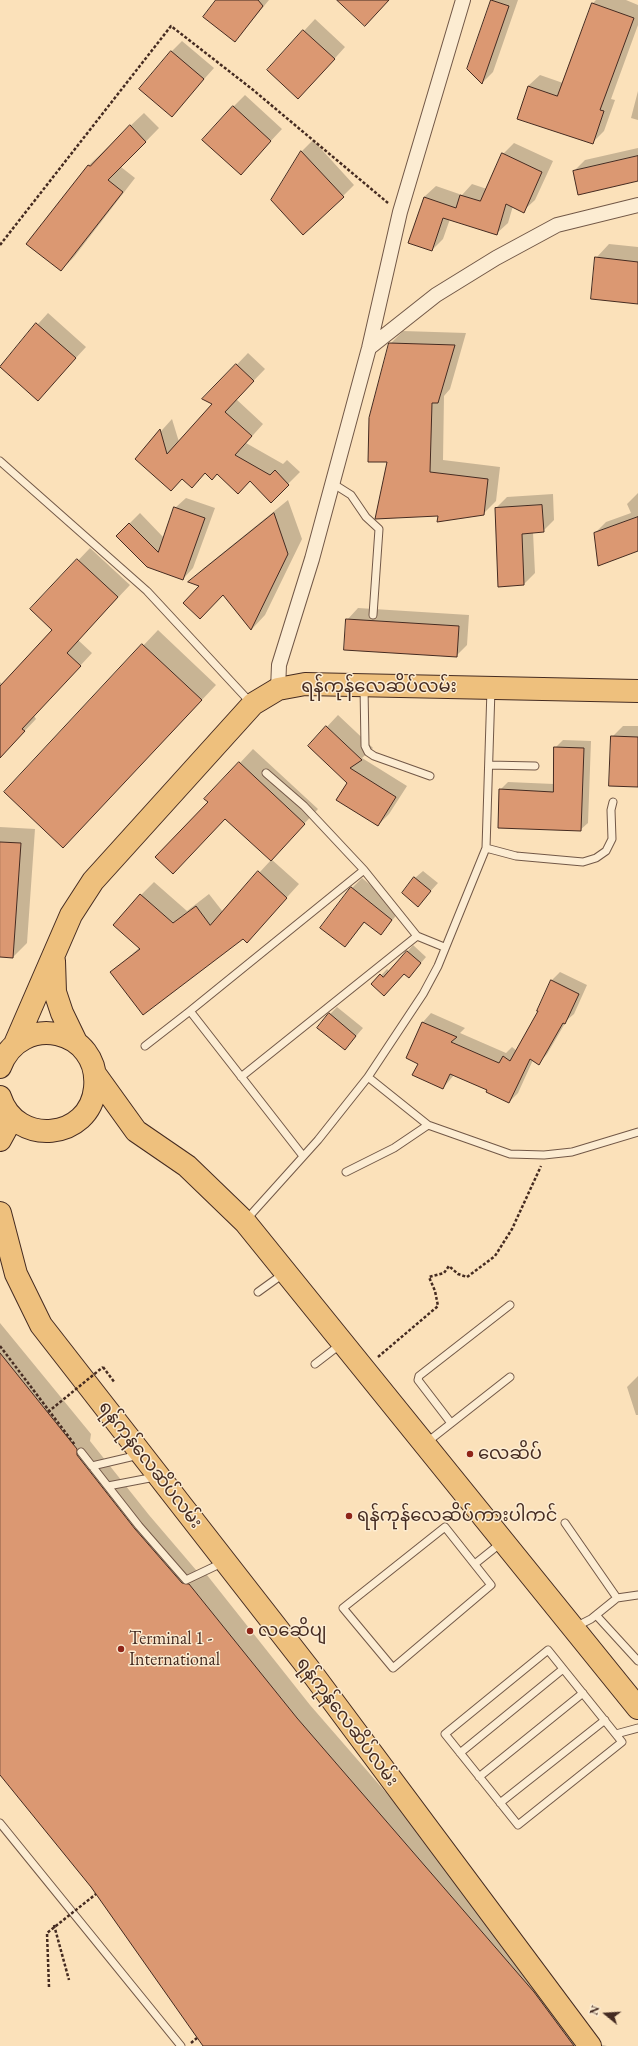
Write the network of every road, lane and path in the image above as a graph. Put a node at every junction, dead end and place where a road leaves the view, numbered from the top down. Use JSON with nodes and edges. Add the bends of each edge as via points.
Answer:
{"nodes":[{"id":1,"x":464,"y":0,"type":"edge"},
{"id":2,"x":638,"y":205,"type":"edge"},
{"id":3,"x":400,"y":212,"type":"junction"},
{"id":4,"x":0,"y":245,"type":"edge"},
{"id":5,"x":369,"y":348,"type":"junction"},
{"id":6,"x":0,"y":461,"type":"edge"},
{"id":7,"x":332,"y":483,"type":"junction"},
{"id":8,"x":373,"y":615,"type":"dead end"},
{"id":9,"x":364,"y":685,"type":"junction"},
{"id":10,"x":491,"y":688,"type":"junction"},
{"id":11,"x":278,"y":689,"type":"junction"},
{"id":12,"x":638,"y":691,"type":"edge"},
{"id":13,"x":253,"y":704,"type":"junction"},
{"id":14,"x":488,"y":765,"type":"junction"},
{"id":15,"x":535,"y":766,"type":"dead end"},
{"id":16,"x":266,"y":773,"type":"dead end"},
{"id":17,"x":430,"y":776,"type":"dead end"},
{"id":18,"x":613,"y":802,"type":"dead end"},
{"id":19,"x":486,"y":848,"type":"junction"},
{"id":20,"x":364,"y":870,"type":"junction"},
{"id":21,"x":418,"y":936,"type":"junction"},
{"id":22,"x":444,"y":947,"type":"junction"},
{"id":23,"x":54,"y":954,"type":"junction"},
{"id":24,"x":190,"y":1011,"type":"junction"},
{"id":25,"x":76,"y":1042,"type":"junction"},
{"id":26,"x":15,"y":1044,"type":"junction"},
{"id":27,"x":145,"y":1046,"type":"dead end"},
{"id":28,"x":0,"y":1067,"type":"edge"},
{"id":29,"x":95,"y":1074,"type":"junction"},
{"id":30,"x":241,"y":1077,"type":"junction"},
{"id":31,"x":368,"y":1077,"type":"junction"},
{"id":32,"x":4,"y":1107,"type":"edge"},
{"id":33,"x":428,"y":1124,"type":"junction"},
{"id":34,"x":638,"y":1132,"type":"edge"},
{"id":35,"x":0,"y":1140,"type":"edge"},
{"id":36,"x":544,"y":1154,"type":"junction"},
{"id":37,"x":302,"y":1156,"type":"junction"},
{"id":38,"x":346,"y":1172,"type":"dead end"},
{"id":39,"x":0,"y":1213,"type":"edge"},
{"id":40,"x":245,"y":1222,"type":"junction"},
{"id":41,"x":287,"y":1272,"type":"junction"},
{"id":42,"x":258,"y":1292,"type":"dead end"},
{"id":43,"x":510,"y":1305,"type":"dead end"},
{"id":44,"x":343,"y":1342,"type":"junction"},
{"id":45,"x":0,"y":1346,"type":"edge"},
{"id":46,"x":315,"y":1364,"type":"dead end"},
{"id":47,"x":364,"y":1368,"type":"junction"},
{"id":48,"x":510,"y":1377,"type":"dead end"},
{"id":49,"x":115,"y":1383,"type":"dead end"},
{"id":50,"x":48,"y":1412,"type":"dead end"},
{"id":51,"x":451,"y":1423,"type":"junction"},
{"id":52,"x":424,"y":1444,"type":"junction"},
{"id":53,"x":81,"y":1452,"type":"joint"},
{"id":54,"x":142,"y":1454,"type":"junction"},
{"id":55,"x":92,"y":1466,"type":"junction"},
{"id":56,"x":159,"y":1476,"type":"junction"},
{"id":57,"x":108,"y":1486,"type":"junction"},
{"id":58,"x":566,"y":1523,"type":"dead end"},
{"id":59,"x":502,"y":1542,"type":"junction"},
{"id":60,"x":225,"y":1562,"type":"junction"},
{"id":61,"x":476,"y":1563,"type":"junction"},
{"id":62,"x":638,"y":1595,"type":"edge"},
{"id":63,"x":617,"y":1598,"type":"junction"},
{"id":64,"x":596,"y":1614,"type":"junction"},
{"id":65,"x":573,"y":1628,"type":"junction"},
{"id":66,"x":638,"y":1661,"type":"edge"},
{"id":67,"x":563,"y":1669,"type":"junction"},
{"id":68,"x":582,"y":1693,"type":"junction"},
{"id":69,"x":638,"y":1708,"type":"edge"},
{"id":70,"x":605,"y":1720,"type":"junction"},
{"id":71,"x":638,"y":1728,"type":"edge"},
{"id":72,"x":616,"y":1734,"type":"junction"},
{"id":73,"x":460,"y":1753,"type":"junction"},
{"id":74,"x":479,"y":1777,"type":"junction"},
{"id":75,"x":500,"y":1803,"type":"junction"},
{"id":76,"x":0,"y":1823,"type":"edge"},
{"id":77,"x":96,"y":1894,"type":"dead end"},
{"id":78,"x":54,"y":1925,"type":"junction"},
{"id":79,"x":69,"y":1980,"type":"dead end"},
{"id":80,"x":49,"y":1987,"type":"dead end"},
{"id":81,"x":181,"y":2046,"type":"edge"},
{"id":82,"x":590,"y":2046,"type":"edge"}],
"edges":[{"from":1,"to":3,"type":"street"},
{"from":2,"to":5,"type":"street","via":[[557,225],[436,295]]},
{"from":3,"to":4,"type":"path","via":[[258,94],[171,26]]},
{"from":3,"to":5,"type":"street"},
{"from":5,"to":7,"type":"street"},
{"from":6,"to":13,"type":"lane","via":[[147,591]]},
{"from":7,"to":8,"type":"lane","via":[[351,495],[366,517],[379,529]]},
{"from":7,"to":11,"type":"street","via":[[312,559],[283,648]]},
{"from":9,"to":10,"type":"main road","name":"ရန်ကုန်လေဆိပ်လမ်း"},
{"from":9,"to":11,"type":"main road","name":"ရန်ကုန်လေဆိပ်လမ်း","via":[[305,684]]},
{"from":9,"to":17,"type":"lane","via":[[365,746],[368,752]]},
{"from":10,"to":12,"type":"main road","name":"ရန်ကုန်လေဆိပ်လမ်း"},
{"from":10,"to":14,"type":"lane"},
{"from":11,"to":13,"type":"main road","name":"ရန်ကုန်လေဆိပ်လမ်း"},
{"from":13,"to":23,"type":"main road","name":"ရန်ကုန်လေဆိပ်လမ်း","via":[[93,881],[71,915]]},
{"from":14,"to":15,"type":"lane"},
{"from":14,"to":19,"type":"lane"},
{"from":16,"to":20,"type":"lane","via":[[304,806]]},
{"from":18,"to":19,"type":"lane","via":[[612,839],[606,850],[596,858],[583,862],[516,856]]},
{"from":19,"to":22,"type":"lane"},
{"from":20,"to":21,"type":"lane"},
{"from":20,"to":24,"type":"lane"},
{"from":21,"to":22,"type":"lane"},
{"from":21,"to":30,"type":"lane"},
{"from":22,"to":31,"type":"lane","via":[[438,966],[422,994]]},
{"from":23,"to":25,"type":"main road","name":"ရန်ကုန်လေဆိပ်လမ်း","via":[[56,992],[62,1013]]},
{"from":23,"to":26,"type":"main road","name":"ရန်ကုန်လေဆိပ်လမ်း"},
{"from":24,"to":27,"type":"lane"},
{"from":24,"to":30,"type":"lane"},
{"from":25,"to":26,"type":"main road","via":[[61,1034],[45,1032],[29,1036]]},
{"from":25,"to":29,"type":"main road","via":[[92,1061]]},
{"from":26,"to":28,"type":"main road","via":[[4,1057]]},
{"from":29,"to":32,"type":"main road","via":[[96,1089],[91,1104],[82,1117],[70,1126],[55,1131],[39,1131],[25,1127]]},
{"from":29,"to":40,"type":"main road","via":[[136,1131],[187,1166]]},
{"from":30,"to":37,"type":"lane"},
{"from":31,"to":33,"type":"lane"},
{"from":31,"to":37,"type":"lane"},
{"from":32,"to":35,"type":"main road"},
{"from":33,"to":36,"type":"lane","via":[[510,1154]]},
{"from":33,"to":38,"type":"lane","via":[[394,1148]]},
{"from":34,"to":36,"type":"lane","via":[[572,1152]]},
{"from":36,"to":47,"type":"path","via":[[540,1169],[512,1229],[495,1256],[467,1277],[458,1274],[449,1266],[444,1273],[429,1277],[438,1306]]},
{"from":37,"to":40,"type":"lane"},
{"from":39,"to":54,"type":"main road","name":"ရန်ကုန်လေဆိပ်လမ်း","via":[[16,1274],[41,1325]]},
{"from":40,"to":41,"type":"main road"},
{"from":41,"to":42,"type":"lane"},
{"from":41,"to":44,"type":"main road"},
{"from":43,"to":51,"type":"lane","via":[[419,1376],[418,1380]]},
{"from":44,"to":46,"type":"lane"},
{"from":44,"to":47,"type":"main road"},
{"from":45,"to":53,"type":"path"},
{"from":47,"to":52,"type":"main road"},
{"from":48,"to":51,"type":"lane"},
{"from":49,"to":50,"type":"path","bridge":true,"via":[[103,1367]]},
{"from":51,"to":52,"type":"lane"},
{"from":52,"to":59,"type":"main road"},
{"from":53,"to":55,"type":"lane"},
{"from":54,"to":55,"type":"lane"},
{"from":54,"to":56,"type":"main road","name":"ရန်ကုန်လေဆိပ်လမ်း"},
{"from":55,"to":57,"type":"lane"},
{"from":56,"to":57,"type":"lane"},
{"from":56,"to":60,"type":"main road","name":"ရန်ကုန်လေဆိပ်လမ်း"},
{"from":57,"to":60,"type":"lane","via":[[186,1580]]},
{"from":58,"to":63,"type":"lane"},
{"from":59,"to":61,"type":"lane"},
{"from":59,"to":65,"type":"main road"},
{"from":60,"to":82,"type":"main road","name":"ရန်ကုန်လေဆိပ်လမ်း","via":[[309,1669]]},
{"from":61,"to":61,"type":"lane","via":[[491,1585],[393,1668],[343,1608],[445,1527]]},
{"from":62,"to":63,"type":"lane"},
{"from":63,"to":64,"type":"lane"},
{"from":64,"to":65,"type":"lane"},
{"from":64,"to":66,"type":"lane"},
{"from":65,"to":69,"type":"main road"},
{"from":67,"to":68,"type":"lane"},
{"from":67,"to":73,"type":"lane"},
{"from":67,"to":73,"type":"lane","via":[[548,1650],[451,1729],[445,1734]]},
{"from":68,"to":70,"type":"lane"},
{"from":68,"to":74,"type":"lane"},
{"from":70,"to":72,"type":"lane"},
{"from":70,"to":75,"type":"lane"},
{"from":71,"to":72,"type":"lane"},
{"from":72,"to":75,"type":"lane","via":[[622,1742],[518,1826]]},
{"from":73,"to":74,"type":"lane"},
{"from":74,"to":75,"type":"lane"},
{"from":76,"to":81,"type":"lane"},
{"from":77,"to":78,"type":"path","bridge":true},
{"from":78,"to":79,"type":"path"},
{"from":78,"to":80,"type":"path","bridge":true,"via":[[47,1933]]}]}
